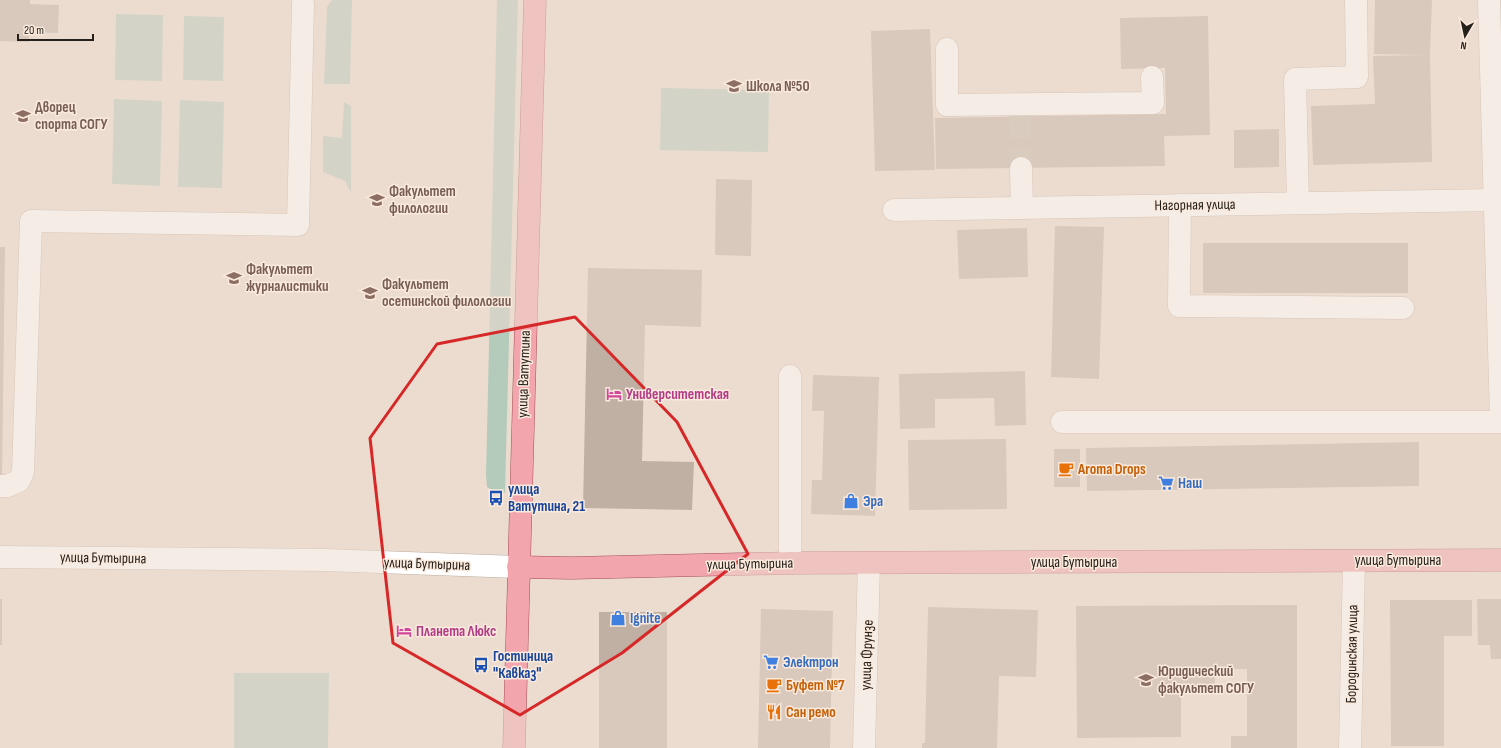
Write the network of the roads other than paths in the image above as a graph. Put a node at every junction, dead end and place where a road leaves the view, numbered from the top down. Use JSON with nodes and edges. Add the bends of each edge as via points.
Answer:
{"nodes":[{"id":1,"x":535,"y":0,"type":"edge"},
{"id":2,"x":1356,"y":0,"type":"edge"},
{"id":3,"x":1489,"y":0,"type":"edge"},
{"id":4,"x":303,"y":4,"type":"dead end"},
{"id":5,"x":947,"y":49,"type":"dead end"},
{"id":6,"x":1152,"y":77,"type":"dead end"},
{"id":7,"x":1497,"y":135,"type":"edge"},
{"id":8,"x":1021,"y":168,"type":"tunnel mouth"},
{"id":9,"x":1495,"y":200,"type":"junction"},
{"id":10,"x":1298,"y":203,"type":"junction"},
{"id":11,"x":1180,"y":205,"type":"junction"},
{"id":12,"x":1022,"y":208,"type":"junction"},
{"id":13,"x":894,"y":210,"type":"dead end"},
{"id":14,"x":1403,"y":308,"type":"dead end"},
{"id":15,"x":790,"y":376,"type":"dead end"},
{"id":16,"x":1501,"y":418,"type":"edge"},
{"id":17,"x":1062,"y":422,"type":"dead end"},
{"id":18,"x":1501,"y":422,"type":"edge"},
{"id":19,"x":0,"y":486,"type":"edge"},
{"id":20,"x":0,"y":557,"type":"edge"},
{"id":21,"x":1501,"y":560,"type":"edge"},
{"id":22,"x":1354,"y":561,"type":"junction"},
{"id":23,"x":869,"y":562,"type":"junction"},
{"id":24,"x":790,"y":563,"type":"junction"},
{"id":25,"x":518,"y":567,"type":"junction"},
{"id":26,"x":514,"y":748,"type":"edge"},
{"id":27,"x":864,"y":748,"type":"edge"},
{"id":28,"x":1350,"y":748,"type":"edge"}],
"edges":[{"from":1,"to":25,"type":"main road","name":"улица Ватутина"},
{"from":2,"to":10,"type":"street","via":[[1357,77],[1295,79]]},
{"from":3,"to":7,"type":"street"},
{"from":4,"to":19,"type":"street","via":[[298,225],[31,221],[23,472],[19,481]]},
{"from":5,"to":6,"type":"street","via":[[947,105],[1020,110],[1153,103]]},
{"from":7,"to":9,"type":"street"},
{"from":8,"to":12,"type":"street"},
{"from":9,"to":10,"type":"street","name":"Нагорная улица"},
{"from":9,"to":16,"type":"street"},
{"from":10,"to":11,"type":"street","name":"Нагорная улица"},
{"from":11,"to":12,"type":"street","name":"Нагорная улица"},
{"from":11,"to":14,"type":"street","via":[[1178,306]]},
{"from":12,"to":13,"type":"street","name":"Нагорная улица"},
{"from":15,"to":24,"type":"street"},
{"from":17,"to":18,"type":"street"},
{"from":20,"to":25,"type":"street","name":"улица Бутырина","via":[[325,560]]},
{"from":21,"to":22,"type":"main road","name":"улица Бутырина"},
{"from":22,"to":23,"type":"main road","name":"улица Бутырина"},
{"from":22,"to":28,"type":"street","name":"Бородинская улица"},
{"from":23,"to":24,"type":"main road","name":"улица Бутырина"},
{"from":23,"to":27,"type":"street","name":"улица Фрунзе"},
{"from":24,"to":25,"type":"main road","name":"улица Бутырина"},
{"from":25,"to":26,"type":"main road","name":"улица Ватутина"}]}
